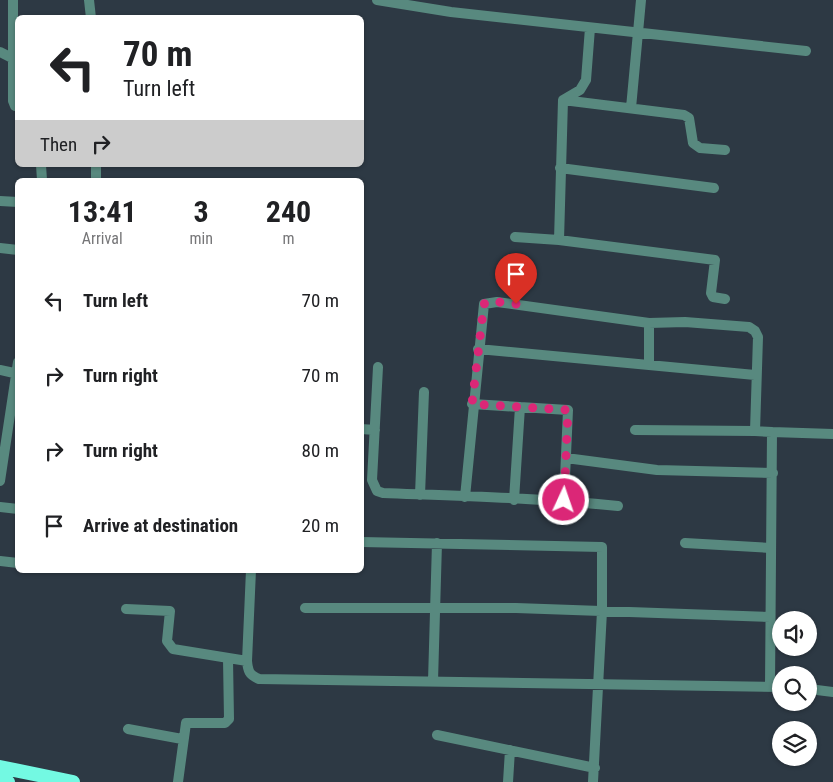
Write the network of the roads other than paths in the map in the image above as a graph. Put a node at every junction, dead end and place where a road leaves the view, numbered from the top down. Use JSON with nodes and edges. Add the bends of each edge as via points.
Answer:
{"nodes":[{"id":1,"x":13,"y":0,"type":"edge"},
{"id":2,"x":89,"y":0,"type":"edge"},
{"id":3,"x":377,"y":0,"type":"edge"},
{"id":4,"x":641,"y":0,"type":"edge"},
{"id":5,"x":90,"y":15,"type":"edge"},
{"id":6,"x":590,"y":28,"type":"junction"},
{"id":7,"x":639,"y":33,"type":"junction"},
{"id":8,"x":806,"y":51,"type":"dead end"},
{"id":9,"x":0,"y":52,"type":"edge"},
{"id":10,"x":14,"y":59,"type":"junction"},
{"id":11,"x":563,"y":100,"type":"junction"},
{"id":12,"x":15,"y":106,"type":"edge"},
{"id":13,"x":631,"y":108,"type":"junction"},
{"id":14,"x":725,"y":150,"type":"dead end"},
{"id":15,"x":560,"y":168,"type":"junction"},
{"id":16,"x":714,"y":188,"type":"dead end"},
{"id":17,"x":0,"y":201,"type":"edge"},
{"id":18,"x":15,"y":202,"type":"edge"},
{"id":19,"x":515,"y":237,"type":"dead end"},
{"id":20,"x":559,"y":240,"type":"junction"},
{"id":21,"x":0,"y":248,"type":"edge"},
{"id":22,"x":15,"y":250,"type":"edge"},
{"id":23,"x":724,"y":299,"type":"dead end"},
{"id":24,"x":649,"y":322,"type":"junction"},
{"id":25,"x":478,"y":349,"type":"junction"},
{"id":26,"x":649,"y":364,"type":"junction"},
{"id":27,"x":378,"y":366,"type":"dead end"},
{"id":28,"x":0,"y":370,"type":"edge"},
{"id":29,"x":14,"y":373,"type":"joint"},
{"id":30,"x":755,"y":375,"type":"junction"},
{"id":31,"x":424,"y":392,"type":"dead end"},
{"id":32,"x":472,"y":404,"type":"junction"},
{"id":33,"x":520,"y":407,"type":"junction"},
{"id":34,"x":364,"y":429,"type":"edge"},
{"id":35,"x":375,"y":430,"type":"junction"},
{"id":36,"x":635,"y":430,"type":"dead end"},
{"id":37,"x":755,"y":431,"type":"junction"},
{"id":38,"x":772,"y":432,"type":"junction"},
{"id":39,"x":833,"y":434,"type":"edge"},
{"id":40,"x":566,"y":458,"type":"junction"},
{"id":41,"x":773,"y":473,"type":"junction"},
{"id":42,"x":0,"y":481,"type":"edge"},
{"id":43,"x":420,"y":495,"type":"junction"},
{"id":44,"x":465,"y":497,"type":"junction"},
{"id":45,"x":514,"y":500,"type":"junction"},
{"id":46,"x":564,"y":500,"type":"junction"},
{"id":47,"x":618,"y":506,"type":"dead end"},
{"id":48,"x":0,"y":507,"type":"edge"},
{"id":49,"x":15,"y":509,"type":"edge"},
{"id":50,"x":364,"y":542,"type":"edge"},
{"id":51,"x":437,"y":543,"type":"junction"},
{"id":52,"x":685,"y":543,"type":"dead end"},
{"id":53,"x":771,"y":548,"type":"junction"},
{"id":54,"x":0,"y":561,"type":"edge"},
{"id":55,"x":15,"y":563,"type":"edge"},
{"id":56,"x":251,"y":573,"type":"edge"},
{"id":57,"x":305,"y":608,"type":"dead end"},
{"id":58,"x":434,"y":608,"type":"junction"},
{"id":59,"x":126,"y":609,"type":"dead end"},
{"id":60,"x":602,"y":611,"type":"junction"},
{"id":61,"x":770,"y":617,"type":"junction"},
{"id":62,"x":228,"y":659,"type":"junction"},
{"id":63,"x":247,"y":662,"type":"junction"},
{"id":64,"x":433,"y":681,"type":"junction"},
{"id":65,"x":599,"y":683,"type":"junction"},
{"id":66,"x":770,"y":686,"type":"joint"},
{"id":67,"x":817,"y":691,"type":"edge"},
{"id":68,"x":833,"y":692,"type":"edge"},
{"id":69,"x":128,"y":729,"type":"dead end"},
{"id":70,"x":437,"y":735,"type":"dead end"},
{"id":71,"x":182,"y":739,"type":"junction"},
{"id":72,"x":510,"y":750,"type":"junction"},
{"id":73,"x":0,"y":767,"type":"edge"},
{"id":74,"x":595,"y":768,"type":"junction"},
{"id":75,"x":0,"y":780,"type":"edge"},
{"id":76,"x":8,"y":782,"type":"edge"},
{"id":77,"x":73,"y":782,"type":"edge"},
{"id":78,"x":178,"y":782,"type":"edge"},
{"id":79,"x":508,"y":782,"type":"edge"},
{"id":80,"x":593,"y":782,"type":"edge"}],
"edges":[{"from":1,"to":10,"type":"street"},
{"from":2,"to":5,"type":"street"},
{"from":3,"to":6,"type":"street"},
{"from":4,"to":7,"type":"street"},
{"from":6,"to":7,"type":"street"},
{"from":6,"to":11,"type":"street","via":[[586,80],[580,90]]},
{"from":7,"to":8,"type":"street"},
{"from":7,"to":13,"type":"street"},
{"from":9,"to":10,"type":"street"},
{"from":10,"to":12,"type":"street"},
{"from":11,"to":13,"type":"street"},
{"from":11,"to":15,"type":"street"},
{"from":13,"to":14,"type":"street","via":[[684,115],[689,118],[693,143],[700,148]]},
{"from":15,"to":16,"type":"street"},
{"from":15,"to":20,"type":"street"},
{"from":17,"to":18,"type":"street"},
{"from":19,"to":20,"type":"street"},
{"from":20,"to":23,"type":"street","via":[[715,260],[711,293]]},
{"from":21,"to":22,"type":"street"},
{"from":24,"to":25,"type":"street","via":[[490,301],[482,310]]},
{"from":24,"to":26,"type":"street"},
{"from":24,"to":30,"type":"street","via":[[749,327],[758,337]]},
{"from":25,"to":26,"type":"street"},
{"from":25,"to":32,"type":"street"},
{"from":26,"to":30,"type":"street"},
{"from":27,"to":35,"type":"street"},
{"from":28,"to":29,"type":"street"},
{"from":29,"to":42,"type":"street"},
{"from":30,"to":37,"type":"street"},
{"from":31,"to":43,"type":"street"},
{"from":32,"to":33,"type":"street"},
{"from":32,"to":44,"type":"street"},
{"from":33,"to":40,"type":"street","via":[[568,410]]},
{"from":33,"to":45,"type":"street"},
{"from":34,"to":35,"type":"street"},
{"from":35,"to":43,"type":"street","via":[[373,486],[383,493]]},
{"from":36,"to":37,"type":"street"},
{"from":37,"to":38,"type":"street"},
{"from":38,"to":39,"type":"street"},
{"from":38,"to":41,"type":"street"},
{"from":40,"to":41,"type":"street","via":[[657,470]]},
{"from":40,"to":46,"type":"street"},
{"from":41,"to":53,"type":"street"},
{"from":43,"to":44,"type":"street"},
{"from":44,"to":45,"type":"street"},
{"from":45,"to":46,"type":"street"},
{"from":46,"to":47,"type":"street"},
{"from":48,"to":49,"type":"street"},
{"from":50,"to":51,"type":"street"},
{"from":51,"to":58,"type":"street"},
{"from":51,"to":60,"type":"street","via":[[602,547]]},
{"from":52,"to":53,"type":"street"},
{"from":53,"to":61,"type":"street"},
{"from":54,"to":55,"type":"street"},
{"from":56,"to":63,"type":"street"},
{"from":57,"to":58,"type":"street"},
{"from":58,"to":60,"type":"street"},
{"from":58,"to":64,"type":"street"},
{"from":59,"to":62,"type":"street","via":[[170,611],[168,646]]},
{"from":60,"to":61,"type":"street"},
{"from":60,"to":65,"type":"street"},
{"from":61,"to":66,"type":"street"},
{"from":62,"to":63,"type":"street"},
{"from":62,"to":71,"type":"street","via":[[229,719],[225,723],[186,722]]},
{"from":63,"to":64,"type":"street","via":[[248,671],[259,679]]},
{"from":64,"to":65,"type":"street"},
{"from":65,"to":66,"type":"street"},
{"from":65,"to":74,"type":"street"},
{"from":67,"to":68,"type":"street"},
{"from":69,"to":71,"type":"street"},
{"from":70,"to":72,"type":"street"},
{"from":71,"to":78,"type":"street"},
{"from":72,"to":74,"type":"street"},
{"from":72,"to":79,"type":"street"},
{"from":73,"to":77,"type":"highway"},
{"from":74,"to":80,"type":"street"},
{"from":75,"to":76,"type":"highway"}]}
